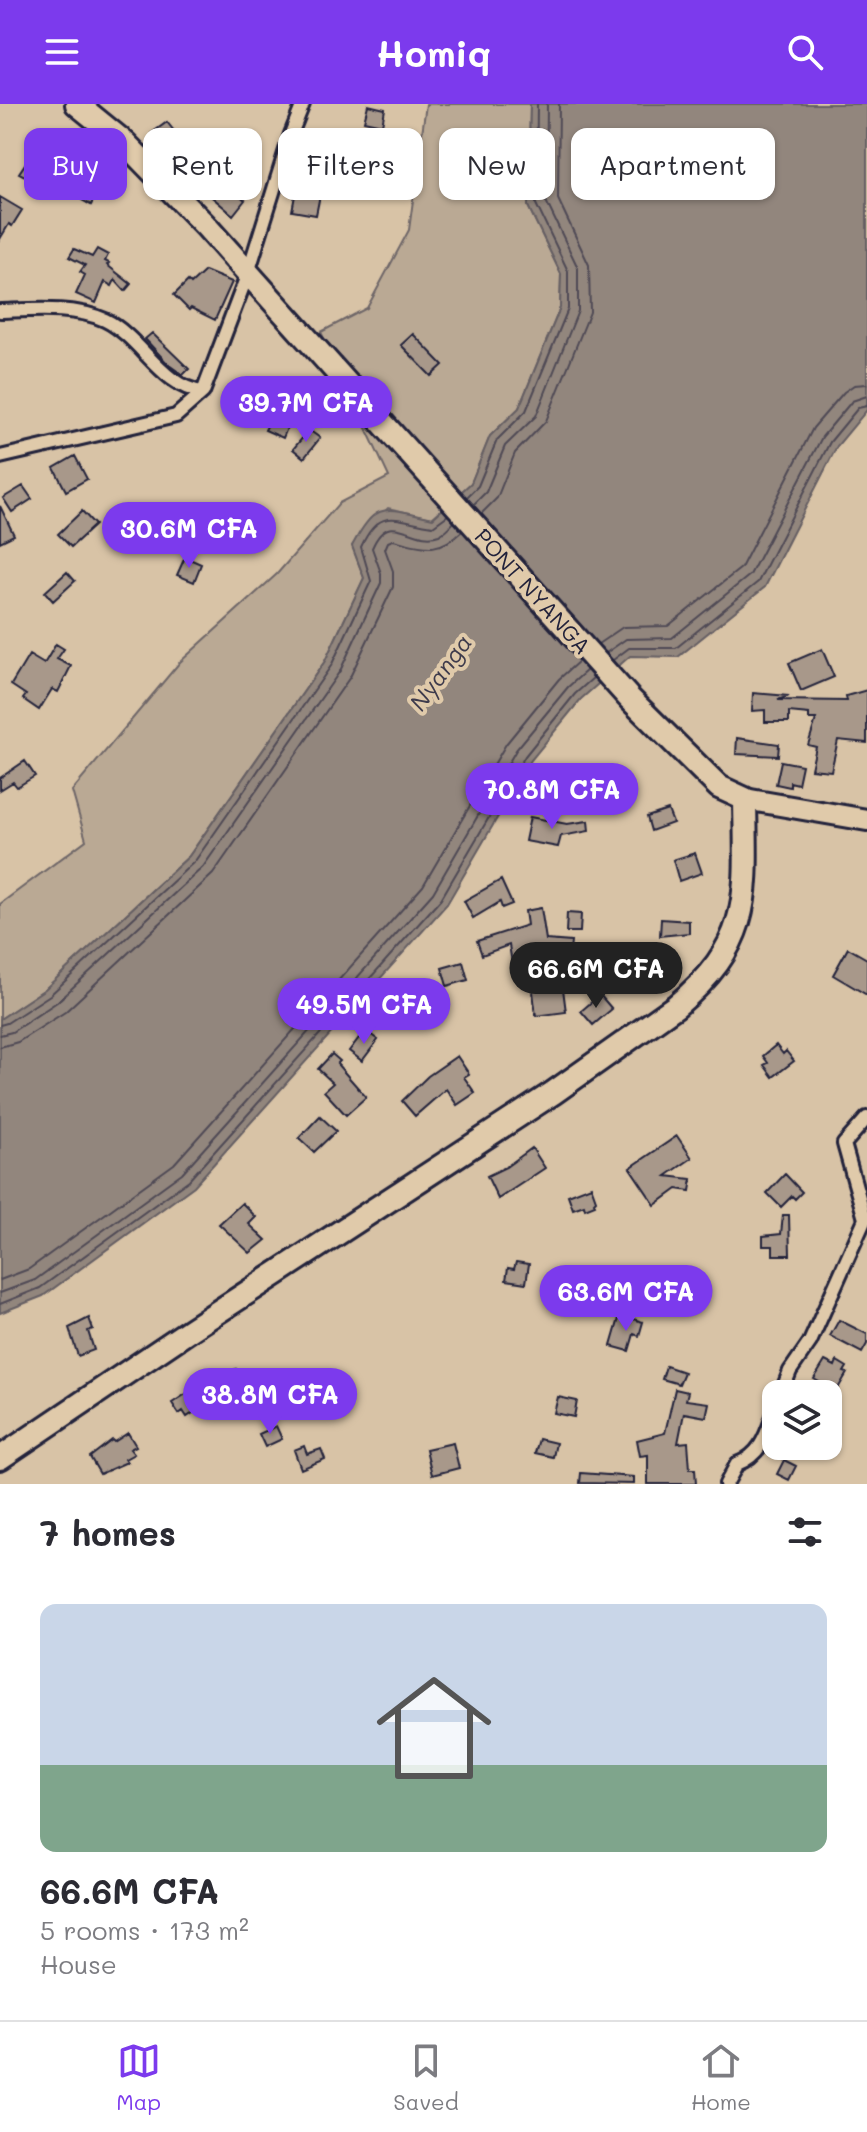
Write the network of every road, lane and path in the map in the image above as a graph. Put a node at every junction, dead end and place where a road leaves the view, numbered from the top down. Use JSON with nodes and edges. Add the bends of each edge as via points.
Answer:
{"nodes":[{"id":1,"x":77,"y":104,"type":"edge"},
{"id":2,"x":303,"y":104,"type":"edge"},
{"id":3,"x":248,"y":273,"type":"junction"},
{"id":4,"x":0,"y":311,"type":"edge"},
{"id":5,"x":203,"y":392,"type":"junction"},
{"id":6,"x":0,"y":457,"type":"edge"},
{"id":7,"x":745,"y":799,"type":"junction"},
{"id":8,"x":867,"y":820,"type":"edge"},
{"id":9,"x":867,"y":1118,"type":"edge"},
{"id":10,"x":786,"y":1380,"type":"edge"},
{"id":11,"x":762,"y":1439,"type":"edge"},
{"id":12,"x":0,"y":1458,"type":"edge"},
{"id":13,"x":726,"y":1484,"type":"edge"}],
"edges":[{"from":1,"to":3,"type":"highway","name":"PONT NYANGA","via":[[125,143]]},
{"from":2,"to":3,"type":"street"},
{"from":3,"to":5,"type":"street"},
{"from":3,"to":7,"type":"highway","name":"PONT NYANGA","via":[[630,699],[719,787]]},
{"from":4,"to":5,"type":"street","via":[[100,318],[142,348],[181,387]]},
{"from":5,"to":6,"type":"street","via":[[176,416]]},
{"from":7,"to":8,"type":"main road"},
{"from":7,"to":12,"type":"highway","via":[[743,912],[722,958],[694,991],[553,1093]]},
{"from":9,"to":10,"type":"street","via":[[844,1144],[865,1219],[810,1342]]},
{"from":11,"to":13,"type":"street"}]}
